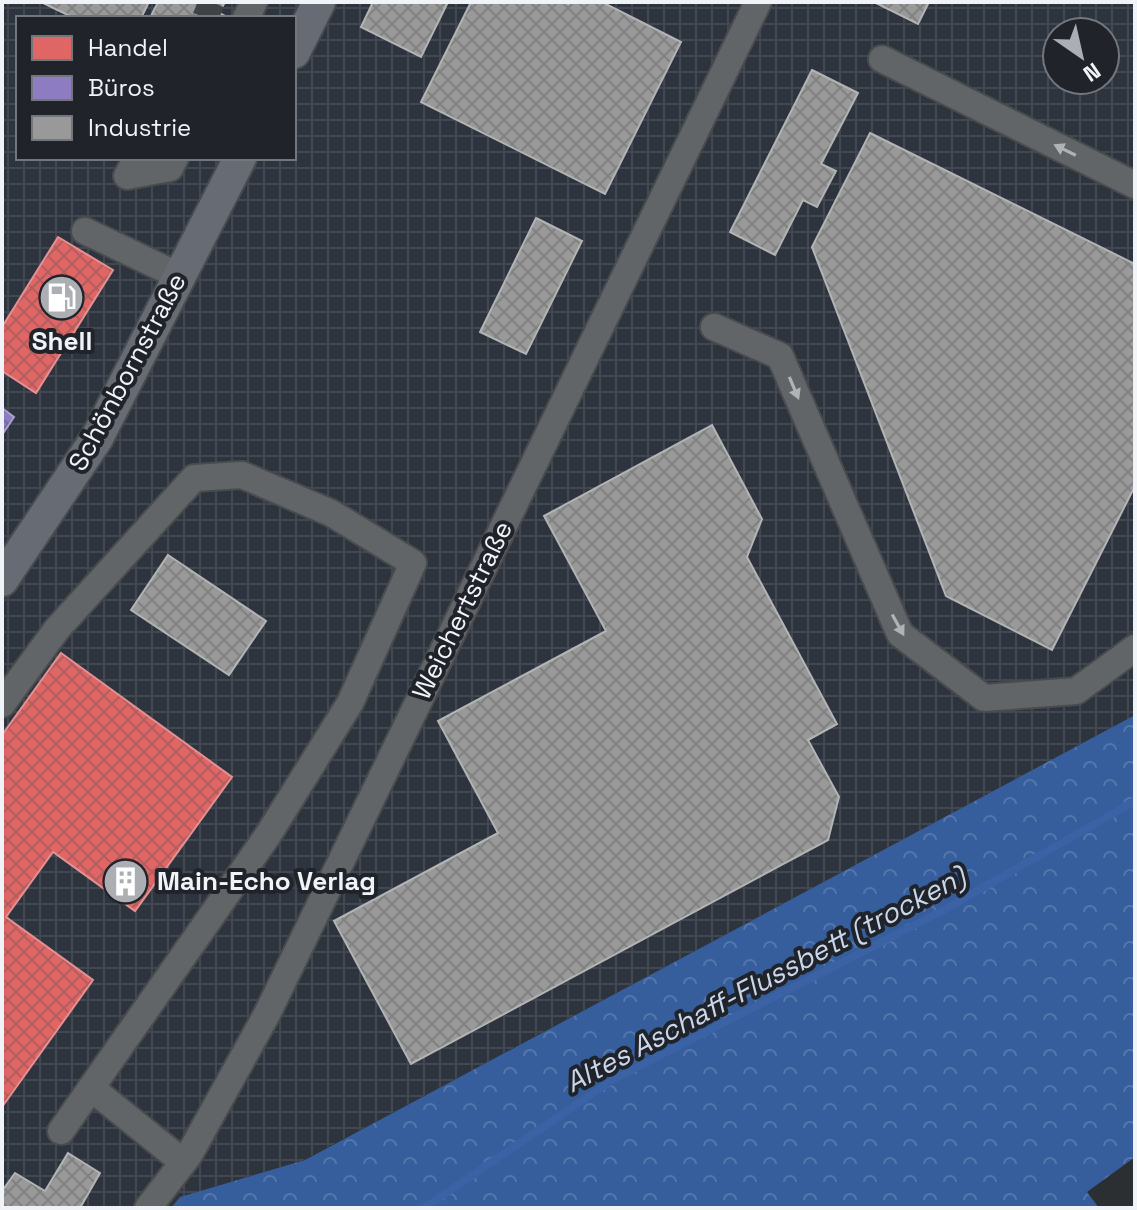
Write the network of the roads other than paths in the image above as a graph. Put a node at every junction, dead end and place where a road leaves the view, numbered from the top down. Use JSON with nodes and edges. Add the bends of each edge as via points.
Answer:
{"nodes":[{"id":1,"x":319,"y":2,"type":"edge"},
{"id":2,"x":758,"y":2,"type":"edge"},
{"id":3,"x":296,"y":48,"type":"edge"},
{"id":4,"x":882,"y":59,"type":"dead end"},
{"id":5,"x":136,"y":160,"type":"edge"},
{"id":6,"x":174,"y":160,"type":"edge"},
{"id":7,"x":239,"y":160,"type":"edge"},
{"id":8,"x":1135,"y":185,"type":"edge"},
{"id":9,"x":85,"y":231,"type":"dead end"},
{"id":10,"x":179,"y":276,"type":"junction"},
{"id":11,"x":714,"y":327,"type":"dead end"},
{"id":12,"x":2,"y":580,"type":"edge"},
{"id":13,"x":1135,"y":648,"type":"edge"},
{"id":14,"x":2,"y":704,"type":"edge"},
{"id":15,"x":91,"y":1088,"type":"junction"},
{"id":16,"x":61,"y":1131,"type":"dead end"},
{"id":17,"x":183,"y":1162,"type":"junction"},
{"id":18,"x":148,"y":1208,"type":"edge"}],
"edges":[{"from":1,"to":3,"type":"main road"},
{"from":2,"to":17,"type":"street","name":"Weichertstraße","via":[[267,1014]]},
{"from":8,"to":4,"type":"street","one_way":true},
{"from":5,"to":6,"type":"street","via":[[127,176],[170,168]]},
{"from":7,"to":10,"type":"main road","name":"Schönbornstraße"},
{"from":9,"to":10,"type":"street"},
{"from":10,"to":12,"type":"main road","name":"Schönbornstraße","via":[[97,438]]},
{"from":11,"to":13,"type":"street","one_way":true,"via":[[780,356],[900,634],[984,698],[1076,691]]},
{"from":14,"to":15,"type":"street","via":[[57,629],[194,478],[242,475],[331,513],[413,563],[350,703],[268,835]]},
{"from":15,"to":16,"type":"street"},
{"from":15,"to":17,"type":"street"},
{"from":17,"to":18,"type":"street","name":"Weichertstraße"}]}
